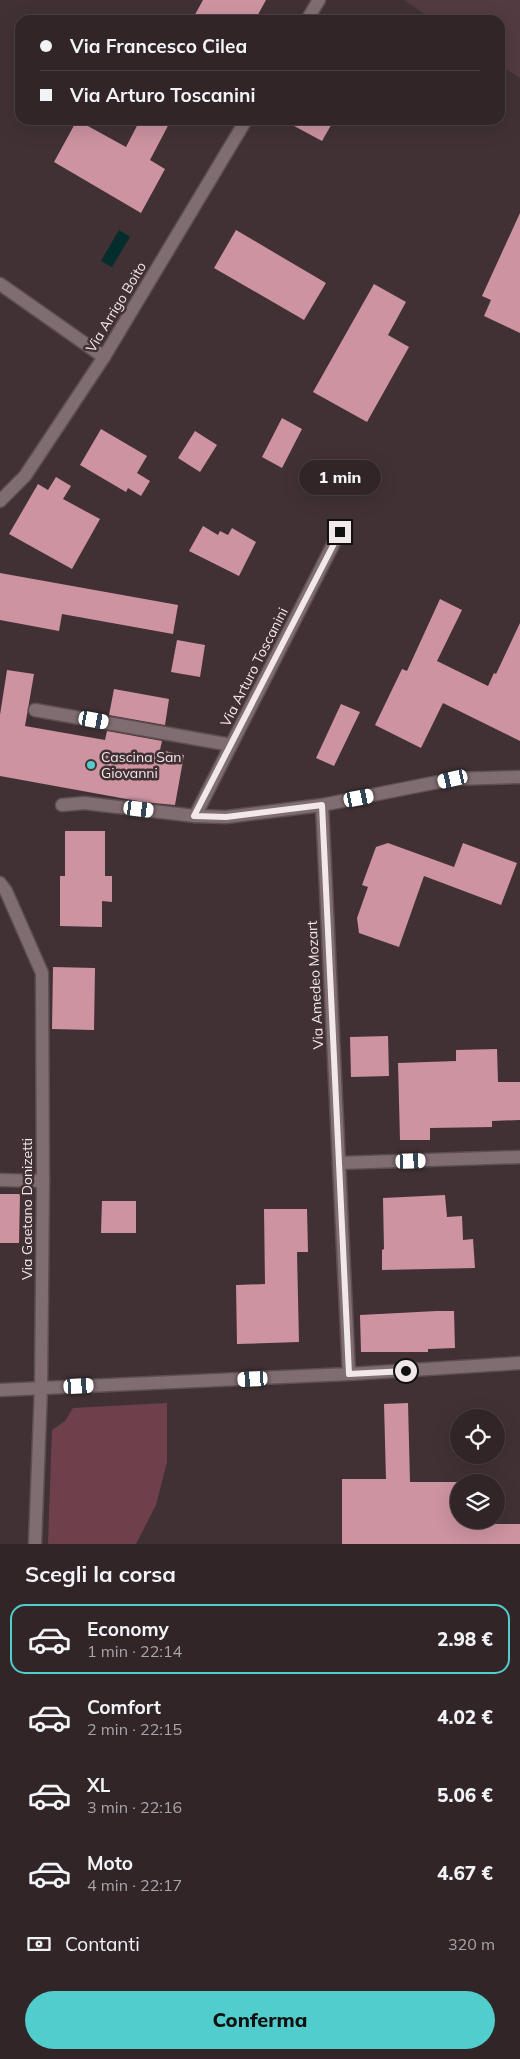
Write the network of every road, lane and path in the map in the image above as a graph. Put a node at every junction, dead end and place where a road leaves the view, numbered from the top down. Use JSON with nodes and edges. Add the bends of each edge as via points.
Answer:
{"nodes":[{"id":1,"x":319,"y":0,"type":"edge"},
{"id":2,"x":310,"y":15,"type":"edge"},
{"id":3,"x":243,"y":125,"type":"edge"},
{"id":4,"x":0,"y":284,"type":"edge"},
{"id":5,"x":104,"y":357,"type":"junction"},
{"id":6,"x":0,"y":501,"type":"edge"},
{"id":7,"x":340,"y":532,"type":"dead end"},
{"id":8,"x":35,"y":710,"type":"dead end"},
{"id":9,"x":231,"y":745,"type":"junction"},
{"id":10,"x":520,"y":777,"type":"edge"},
{"id":11,"x":62,"y":805,"type":"dead end"},
{"id":12,"x":322,"y":805,"type":"junction"},
{"id":13,"x":194,"y":816,"type":"junction"},
{"id":14,"x":0,"y":883,"type":"edge"},
{"id":15,"x":520,"y":1157,"type":"edge"},
{"id":16,"x":339,"y":1163,"type":"junction"},
{"id":17,"x":0,"y":1180,"type":"edge"},
{"id":18,"x":43,"y":1181,"type":"junction"},
{"id":19,"x":520,"y":1363,"type":"edge"},
{"id":20,"x":349,"y":1374,"type":"junction"},
{"id":21,"x":41,"y":1388,"type":"junction"},
{"id":22,"x":0,"y":1390,"type":"edge"},
{"id":23,"x":35,"y":1544,"type":"edge"}],
"edges":[{"from":1,"to":2,"type":"street"},
{"from":3,"to":5,"type":"street","name":"Via Arrigo Boito"},
{"from":4,"to":5,"type":"street"},
{"from":5,"to":6,"type":"street","name":"Via Arrigo Boito","via":[[25,476]]},
{"from":7,"to":9,"type":"street","name":"Via Arturo Toscanini"},
{"from":8,"to":9,"type":"street"},
{"from":9,"to":13,"type":"street","name":"Via Arturo Toscanini"},
{"from":10,"to":12,"type":"street","via":[[453,779]]},
{"from":11,"to":13,"type":"street","via":[[84,803]]},
{"from":12,"to":13,"type":"street","via":[[226,817]]},
{"from":12,"to":16,"type":"street","name":"Via Amedeo Mozart"},
{"from":14,"to":18,"type":"street","name":"Via Gaetano Donizetti","via":[[42,973]]},
{"from":15,"to":16,"type":"street"},
{"from":16,"to":20,"type":"street","name":"Via Amedeo Mozart"},
{"from":17,"to":18,"type":"street"},
{"from":18,"to":21,"type":"street","name":"Via Gaetano Donizetti"},
{"from":19,"to":20,"type":"street"},
{"from":20,"to":21,"type":"street"},
{"from":21,"to":22,"type":"street"},
{"from":21,"to":23,"type":"street","name":"Via Gaetano Donizetti"}]}
